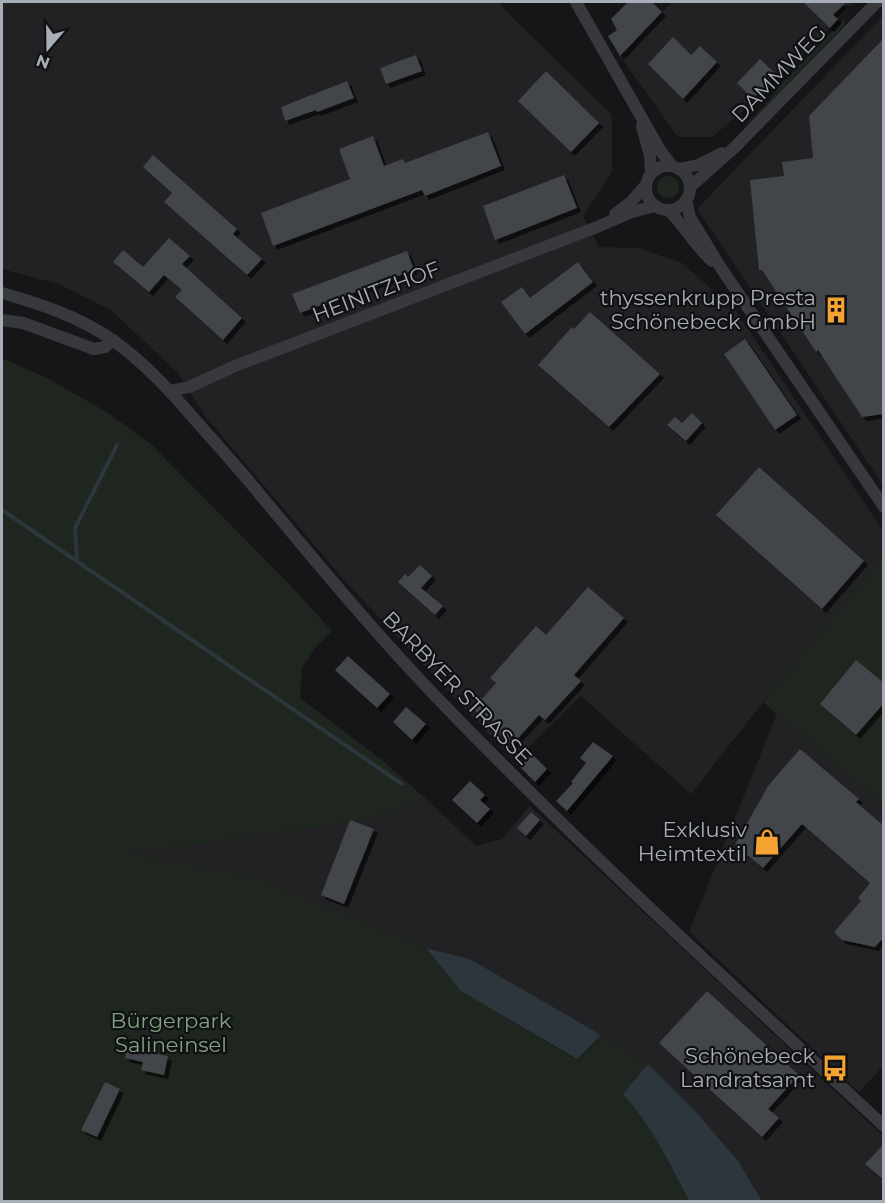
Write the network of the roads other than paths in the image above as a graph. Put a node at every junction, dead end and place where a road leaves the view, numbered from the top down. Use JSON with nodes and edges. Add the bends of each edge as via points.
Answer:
{"nodes":[{"id":1,"x":576,"y":2,"type":"edge"},
{"id":2,"x":877,"y":2,"type":"edge"},
{"id":3,"x":637,"y":108,"type":"junction"},
{"id":4,"x":734,"y":148,"type":"junction"},
{"id":5,"x":676,"y":167,"type":"junction"},
{"id":6,"x":651,"y":172,"type":"junction"},
{"id":7,"x":645,"y":186,"type":"junction"},
{"id":8,"x":690,"y":187,"type":"junction"},
{"id":9,"x":686,"y":200,"type":"junction"},
{"id":10,"x":655,"y":206,"type":"junction"},
{"id":11,"x":668,"y":210,"type":"junction"},
{"id":12,"x":597,"y":227,"type":"junction"},
{"id":13,"x":721,"y":268,"type":"junction"},
{"id":14,"x":2,"y":293,"type":"edge"},
{"id":15,"x":2,"y":320,"type":"edge"},
{"id":16,"x":113,"y":340,"type":"junction"},
{"id":17,"x":170,"y":391,"type":"junction"},
{"id":18,"x":884,"y":507,"type":"edge"},
{"id":19,"x":884,"y":1126,"type":"edge"}],
"edges":[{"from":1,"to":3,"type":"street"},
{"from":2,"to":4,"type":"street","name":"DAMMWEG"},
{"from":3,"to":5,"type":"street","via":[[660,150]]},
{"from":3,"to":6,"type":"street"},
{"from":4,"to":5,"type":"street","name":"DAMMWEG","via":[[698,165]]},
{"from":4,"to":8,"type":"street","name":"DAMMWEG"},
{"from":5,"to":6,"type":"street"},
{"from":5,"to":8,"type":"street","via":[[685,173]]},
{"from":6,"to":7,"type":"street"},
{"from":7,"to":10,"type":"street","via":[[647,197]]},
{"from":7,"to":12,"type":"street","name":"HEINITZHOF","via":[[631,202]]},
{"from":8,"to":9,"type":"street"},
{"from":9,"to":11,"type":"street"},
{"from":9,"to":13,"type":"street","via":[[690,217]]},
{"from":10,"to":11,"type":"street"},
{"from":10,"to":12,"type":"street","name":"HEINITZHOF"},
{"from":11,"to":13,"type":"street","via":[[700,251]]},
{"from":12,"to":17,"type":"street","name":"HEINITZHOF","via":[[179,391]]},
{"from":13,"to":18,"type":"street"},
{"from":14,"to":16,"type":"street","name":"BARBYER STRASSE","via":[[75,318]]},
{"from":15,"to":16,"type":"street","via":[[23,323],[94,349]]},
{"from":16,"to":17,"type":"street","name":"BARBYER STRASSE"},
{"from":17,"to":19,"type":"street","name":"BARBYER STRASSE","via":[[442,703],[685,940]]}]}
